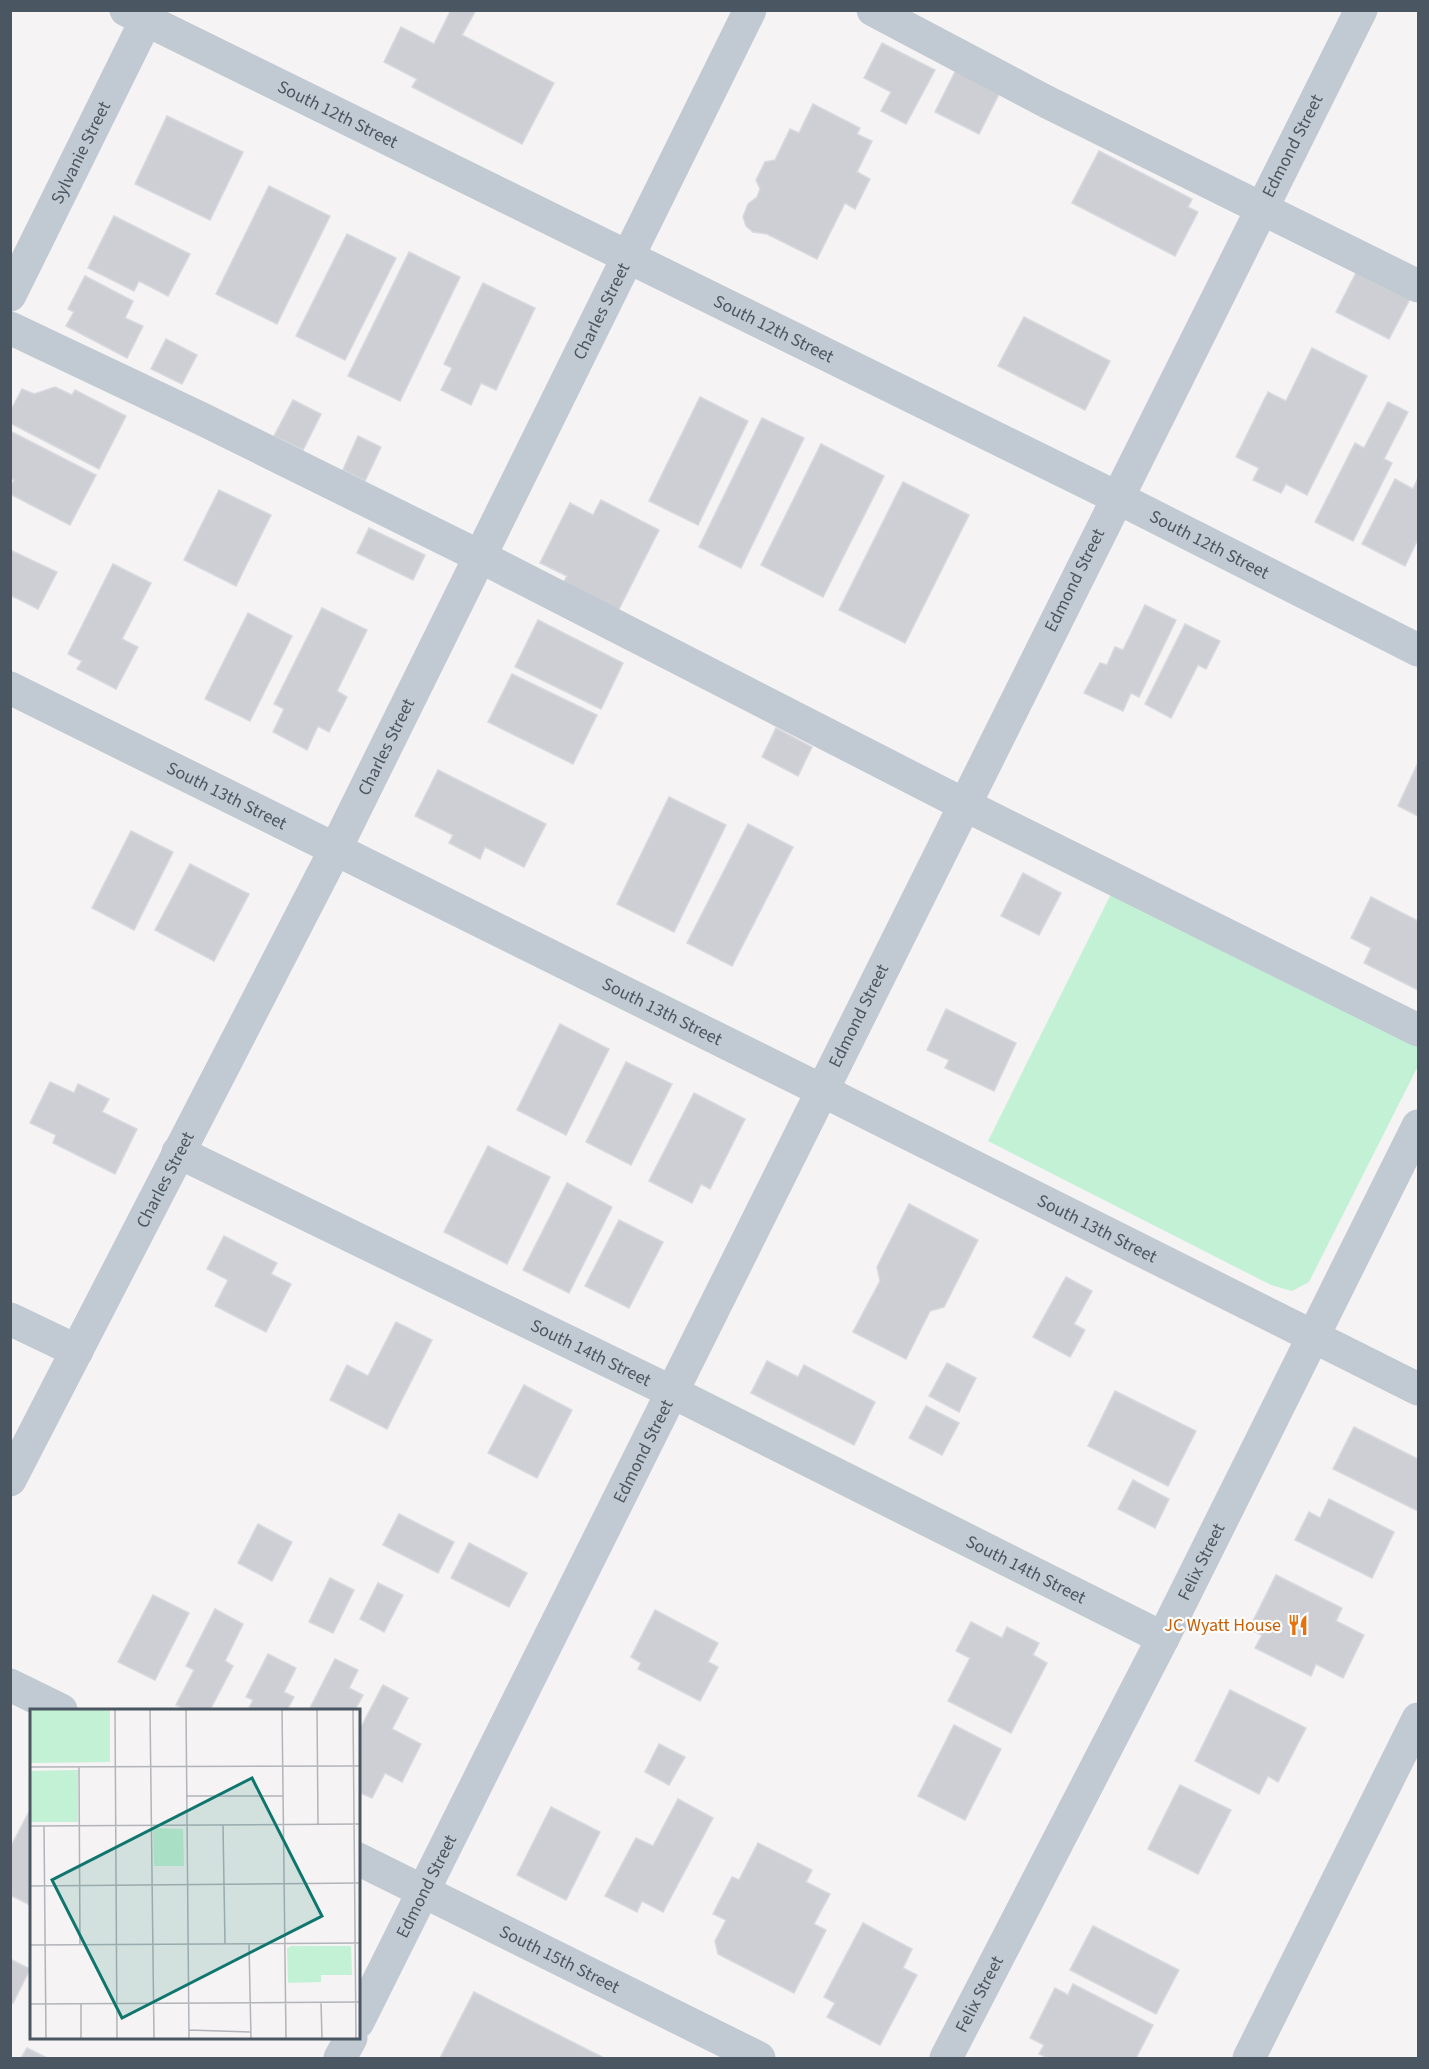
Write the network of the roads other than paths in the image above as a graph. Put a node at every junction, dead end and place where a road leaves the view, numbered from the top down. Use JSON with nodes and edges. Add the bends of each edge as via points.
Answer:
{"nodes":[{"id":1,"x":750,"y":10,"type":"edge"},
{"id":2,"x":873,"y":10,"type":"edge"},
{"id":3,"x":1361,"y":10,"type":"edge"},
{"id":4,"x":141,"y":14,"type":"edge"},
{"id":5,"x":1261,"y":208,"type":"junction"},
{"id":6,"x":629,"y":259,"type":"junction"},
{"id":7,"x":1419,"y":286,"type":"edge"},
{"id":8,"x":10,"y":295,"type":"edge"},
{"id":9,"x":10,"y":328,"type":"edge"},
{"id":10,"x":1116,"y":497,"type":"junction"},
{"id":11,"x":481,"y":557,"type":"junction"},
{"id":12,"x":1419,"y":650,"type":"edge"},
{"id":13,"x":10,"y":688,"type":"edge"},
{"id":14,"x":963,"y":804,"type":"junction"},
{"id":15,"x":335,"y":850,"type":"junction"},
{"id":16,"x":1419,"y":1030,"type":"edge"},
{"id":17,"x":821,"y":1090,"type":"junction"},
{"id":18,"x":1419,"y":1126,"type":"edge"},
{"id":19,"x":178,"y":1152,"type":"junction"},
{"id":20,"x":10,"y":1319,"type":"edge"},
{"id":21,"x":1312,"y":1337,"type":"junction"},
{"id":22,"x":77,"y":1352,"type":"junction"},
{"id":23,"x":1419,"y":1389,"type":"edge"},
{"id":24,"x":672,"y":1392,"type":"junction"},
{"id":25,"x":10,"y":1480,"type":"edge"},
{"id":26,"x":1163,"y":1638,"type":"junction"},
{"id":27,"x":10,"y":1685,"type":"edge"},
{"id":28,"x":59,"y":1709,"type":"edge"},
{"id":29,"x":1419,"y":1719,"type":"edge"},
{"id":30,"x":360,"y":1860,"type":"edge"},
{"id":31,"x":424,"y":1892,"type":"junction"},
{"id":32,"x":360,"y":2018,"type":"edge"},
{"id":33,"x":350,"y":2039,"type":"edge"},
{"id":34,"x":340,"y":2058,"type":"edge"},
{"id":35,"x":759,"y":2058,"type":"edge"},
{"id":36,"x":946,"y":2058,"type":"edge"},
{"id":37,"x":1249,"y":2058,"type":"edge"}],
"edges":[{"from":1,"to":6,"type":"street","name":"Charles Street"},
{"from":2,"to":5,"type":"street"},
{"from":3,"to":5,"type":"street","name":"Edmond Street"},
{"from":4,"to":6,"type":"street","name":"South 12th Street"},
{"from":4,"to":8,"type":"street","name":"Sylvanie Street"},
{"from":5,"to":7,"type":"street"},
{"from":5,"to":10,"type":"street","name":"Edmond Street"},
{"from":6,"to":10,"type":"street","name":"South 12th Street"},
{"from":6,"to":11,"type":"street","name":"Charles Street"},
{"from":9,"to":11,"type":"street"},
{"from":10,"to":12,"type":"street","name":"South 12th Street"},
{"from":10,"to":14,"type":"street","name":"Edmond Street"},
{"from":11,"to":14,"type":"street"},
{"from":11,"to":15,"type":"street","name":"Charles Street"},
{"from":13,"to":15,"type":"street","name":"South 13th Street"},
{"from":14,"to":16,"type":"street"},
{"from":14,"to":17,"type":"street","name":"Edmond Street"},
{"from":15,"to":17,"type":"street","name":"South 13th Street"},
{"from":15,"to":19,"type":"street","name":"Charles Street"},
{"from":17,"to":21,"type":"street","name":"South 13th Street"},
{"from":17,"to":24,"type":"street","name":"Edmond Street"},
{"from":18,"to":21,"type":"street","name":"Felix Street"},
{"from":19,"to":22,"type":"street","name":"Charles Street"},
{"from":19,"to":24,"type":"street","name":"South 14th Street"},
{"from":20,"to":22,"type":"street"},
{"from":21,"to":23,"type":"street","name":"South 13th Street"},
{"from":21,"to":26,"type":"street","name":"Felix Street"},
{"from":22,"to":25,"type":"street","name":"Charles Street"},
{"from":24,"to":26,"type":"street","name":"South 14th Street"},
{"from":24,"to":31,"type":"street","name":"Edmond Street"},
{"from":26,"to":36,"type":"street","name":"Felix Street"},
{"from":27,"to":28,"type":"street"},
{"from":29,"to":37,"type":"street"},
{"from":30,"to":31,"type":"street","name":"South 15th Street"},
{"from":31,"to":32,"type":"street","name":"Edmond Street"},
{"from":31,"to":35,"type":"street","name":"South 15th Street"},
{"from":33,"to":34,"type":"street"}]}
